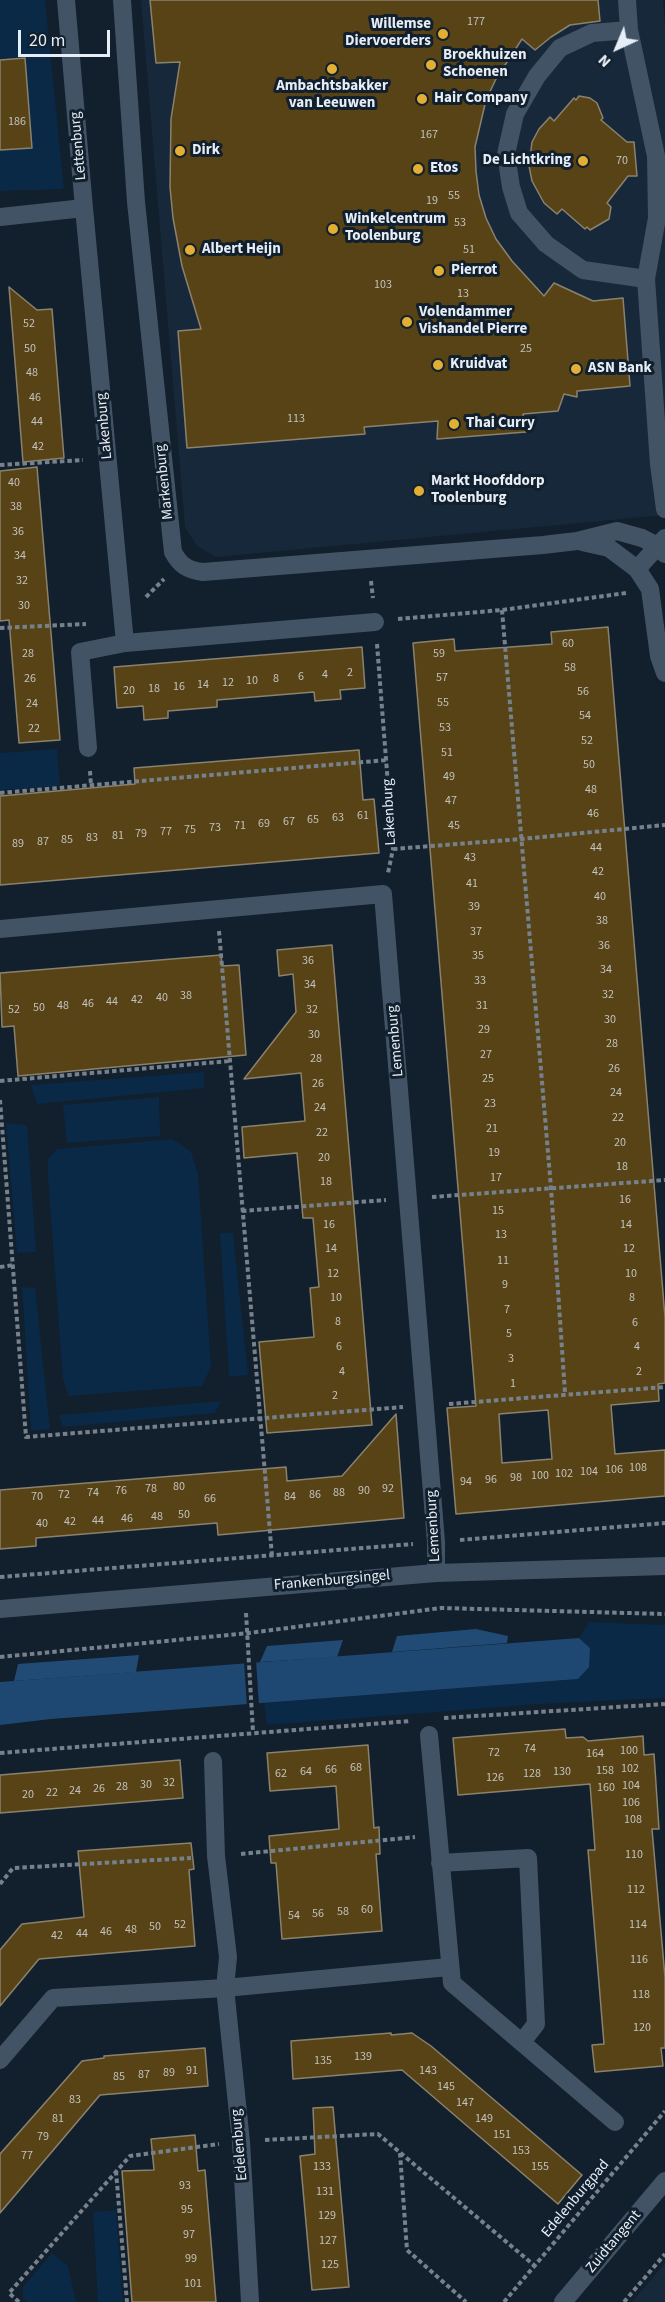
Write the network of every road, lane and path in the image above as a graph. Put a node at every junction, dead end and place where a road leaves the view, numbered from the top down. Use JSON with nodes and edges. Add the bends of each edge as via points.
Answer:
{"nodes":[{"id":1,"x":66,"y":0,"type":"edge"},
{"id":2,"x":122,"y":0,"type":"edge"},
{"id":3,"x":627,"y":0,"type":"edge"},
{"id":4,"x":629,"y":30,"type":"junction"},
{"id":5,"x":84,"y":208,"type":"junction"},
{"id":6,"x":0,"y":217,"type":"edge"},
{"id":7,"x":646,"y":279,"type":"junction"},
{"id":8,"x":108,"y":459,"type":"junction"},
{"id":9,"x":0,"y":465,"type":"edge"},
{"id":10,"x":665,"y":509,"type":"edge"},
{"id":11,"x":577,"y":541,"type":"junction"},
{"id":12,"x":663,"y":546,"type":"edge"},
{"id":13,"x":369,"y":560,"type":"junction"},
{"id":14,"x":637,"y":568,"type":"junction"},
{"id":15,"x":650,"y":590,"type":"junction"},
{"id":16,"x":502,"y":610,"type":"junction"},
{"id":17,"x":375,"y":622,"type":"junction"},
{"id":18,"x":125,"y":643,"type":"junction"},
{"id":19,"x":665,"y":673,"type":"edge"},
{"id":20,"x":88,"y":748,"type":"dead end"},
{"id":21,"x":387,"y":760,"type":"junction"},
{"id":22,"x":0,"y":793,"type":"edge"},
{"id":23,"x":665,"y":825,"type":"edge"},
{"id":24,"x":521,"y":839,"type":"junction"},
{"id":25,"x":393,"y":849,"type":"junction"},
{"id":26,"x":384,"y":894,"type":"junction"},
{"id":27,"x":217,"y":909,"type":"junction"},
{"id":28,"x":0,"y":929,"type":"edge"},
{"id":29,"x":230,"y":1061,"type":"junction"},
{"id":30,"x":0,"y":1081,"type":"edge"},
{"id":31,"x":0,"y":1100,"type":"edge"},
{"id":32,"x":665,"y":1180,"type":"edge"},
{"id":33,"x":551,"y":1188,"type":"junction"},
{"id":34,"x":408,"y":1198,"type":"junction"},
{"id":35,"x":242,"y":1211,"type":"junction"},
{"id":36,"x":14,"y":1265,"type":"junction"},
{"id":37,"x":0,"y":1267,"type":"edge"},
{"id":38,"x":665,"y":1387,"type":"edge"},
{"id":39,"x":565,"y":1393,"type":"junction"},
{"id":40,"x":424,"y":1406,"type":"junction"},
{"id":41,"x":260,"y":1418,"type":"junction"},
{"id":42,"x":665,"y":1522,"type":"edge"},
{"id":43,"x":436,"y":1542,"type":"junction"},
{"id":44,"x":272,"y":1556,"type":"junction"},
{"id":45,"x":665,"y":1566,"type":"edge"},
{"id":46,"x":436,"y":1573,"type":"junction"},
{"id":47,"x":0,"y":1577,"type":"edge"},
{"id":48,"x":0,"y":1609,"type":"edge"},
{"id":49,"x":665,"y":1614,"type":"edge"},
{"id":50,"x":249,"y":1647,"type":"dead end"},
{"id":51,"x":0,"y":1657,"type":"edge"},
{"id":52,"x":665,"y":1704,"type":"edge"},
{"id":53,"x":413,"y":1720,"type":"dead end"},
{"id":54,"x":433,"y":1727,"type":"joint"},
{"id":55,"x":253,"y":1732,"type":"junction"},
{"id":56,"x":0,"y":1753,"type":"edge"},
{"id":57,"x":213,"y":1761,"type":"dead end"},
{"id":58,"x":440,"y":1863,"type":"junction"},
{"id":59,"x":449,"y":1967,"type":"junction"},
{"id":60,"x":225,"y":1988,"type":"junction"},
{"id":61,"x":522,"y":2042,"type":"junction"},
{"id":62,"x":0,"y":2060,"type":"edge"},
{"id":63,"x":665,"y":2111,"type":"edge"},
{"id":64,"x":615,"y":2122,"type":"dead end"},
{"id":65,"x":400,"y":2152,"type":"dead end"},
{"id":66,"x":116,"y":2171,"type":"dead end"},
{"id":67,"x":665,"y":2181,"type":"edge"},
{"id":68,"x":665,"y":2254,"type":"edge"},
{"id":69,"x":127,"y":2302,"type":"edge"},
{"id":70,"x":250,"y":2302,"type":"edge"},
{"id":71,"x":466,"y":2302,"type":"edge"},
{"id":72,"x":504,"y":2302,"type":"edge"},
{"id":73,"x":563,"y":2302,"type":"edge"},
{"id":74,"x":624,"y":2302,"type":"edge"}],
"edges":[{"from":1,"to":5,"type":"street","name":"Lettenburg"},
{"from":2,"to":13,"type":"street","name":"Markenburg","via":[[136,202],[172,552],[179,564],[203,572]]},
{"from":3,"to":4,"type":"street"},
{"from":4,"to":7,"type":"street","via":[[656,156],[657,218]]},
{"from":4,"to":7,"type":"street","via":[[592,33],[560,48],[537,76],[515,114],[506,154],[519,213],[546,244],[583,270]]},
{"from":5,"to":6,"type":"street"},
{"from":5,"to":8,"type":"street","name":"Lakenburg"},
{"from":7,"to":10,"type":"street","via":[[658,464]]},
{"from":8,"to":9,"type":"path"},
{"from":8,"to":18,"type":"street","name":"Lakenburg"},
{"from":11,"to":12,"type":"street","name":"Markenburg","via":[[617,531]]},
{"from":11,"to":13,"type":"street","name":"Markenburg"},
{"from":11,"to":14,"type":"street","name":"Markenburg","via":[[609,549]]},
{"from":12,"to":14,"type":"street"},
{"from":13,"to":17,"type":"path","name":"Lakenburg"},
{"from":14,"to":15,"type":"street"},
{"from":15,"to":16,"type":"path"},
{"from":15,"to":19,"type":"street"},
{"from":16,"to":17,"type":"path"},
{"from":16,"to":24,"type":"path"},
{"from":17,"to":18,"type":"street"},
{"from":17,"to":21,"type":"path","name":"Lakenburg"},
{"from":18,"to":20,"type":"street","via":[[80,652]]},
{"from":21,"to":22,"type":"path"},
{"from":21,"to":25,"type":"path","name":"Lakenburg"},
{"from":23,"to":24,"type":"path"},
{"from":24,"to":25,"type":"path"},
{"from":24,"to":33,"type":"path"},
{"from":25,"to":26,"type":"path","name":"Lakenburg"},
{"from":26,"to":27,"type":"street"},
{"from":26,"to":34,"type":"street","name":"Lemenburg"},
{"from":27,"to":28,"type":"street"},
{"from":27,"to":29,"type":"path"},
{"from":29,"to":30,"type":"path"},
{"from":29,"to":35,"type":"path"},
{"from":31,"to":36,"type":"path"},
{"from":32,"to":33,"type":"path"},
{"from":33,"to":34,"type":"path"},
{"from":33,"to":39,"type":"path"},
{"from":34,"to":35,"type":"path"},
{"from":34,"to":40,"type":"street","name":"Lemenburg"},
{"from":35,"to":41,"type":"path"},
{"from":36,"to":37,"type":"path"},
{"from":36,"to":41,"type":"path","via":[[26,1437]]},
{"from":38,"to":39,"type":"path"},
{"from":39,"to":40,"type":"path"},
{"from":40,"to":41,"type":"path"},
{"from":40,"to":43,"type":"street","name":"Lemenburg"},
{"from":41,"to":44,"type":"path"},
{"from":42,"to":43,"type":"path"},
{"from":43,"to":44,"type":"path"},
{"from":43,"to":46,"type":"street","name":"Lemenburg"},
{"from":44,"to":47,"type":"path"},
{"from":45,"to":46,"type":"street","name":"Frankenburgsingel"},
{"from":46,"to":48,"type":"street","name":"Frankenburgsingel"},
{"from":49,"to":51,"type":"path","via":[[441,1608],[249,1634]]},
{"from":50,"to":55,"type":"path"},
{"from":52,"to":54,"type":"path"},
{"from":53,"to":55,"type":"path"},
{"from":54,"to":58,"type":"street"},
{"from":55,"to":56,"type":"path"},
{"from":57,"to":60,"type":"street","name":"Edelenburg","via":[[216,1856],[228,1957]]},
{"from":58,"to":59,"type":"street"},
{"from":58,"to":61,"type":"street","via":[[528,1858],[536,2024]]},
{"from":59,"to":60,"type":"street"},
{"from":59,"to":61,"type":"street","via":[[452,1983]]},
{"from":60,"to":62,"type":"street","via":[[53,1998]]},
{"from":60,"to":70,"type":"street","name":"Edelenburg","via":[[241,2142]]},
{"from":61,"to":64,"type":"street"},
{"from":63,"to":72,"type":"path","name":"Edelenburgpad"},
{"from":65,"to":71,"type":"path","via":[[407,2250]]},
{"from":66,"to":69,"type":"path"},
{"from":67,"to":73,"type":"street","name":"Zuidtangent"},
{"from":68,"to":74,"type":"path"}]}
